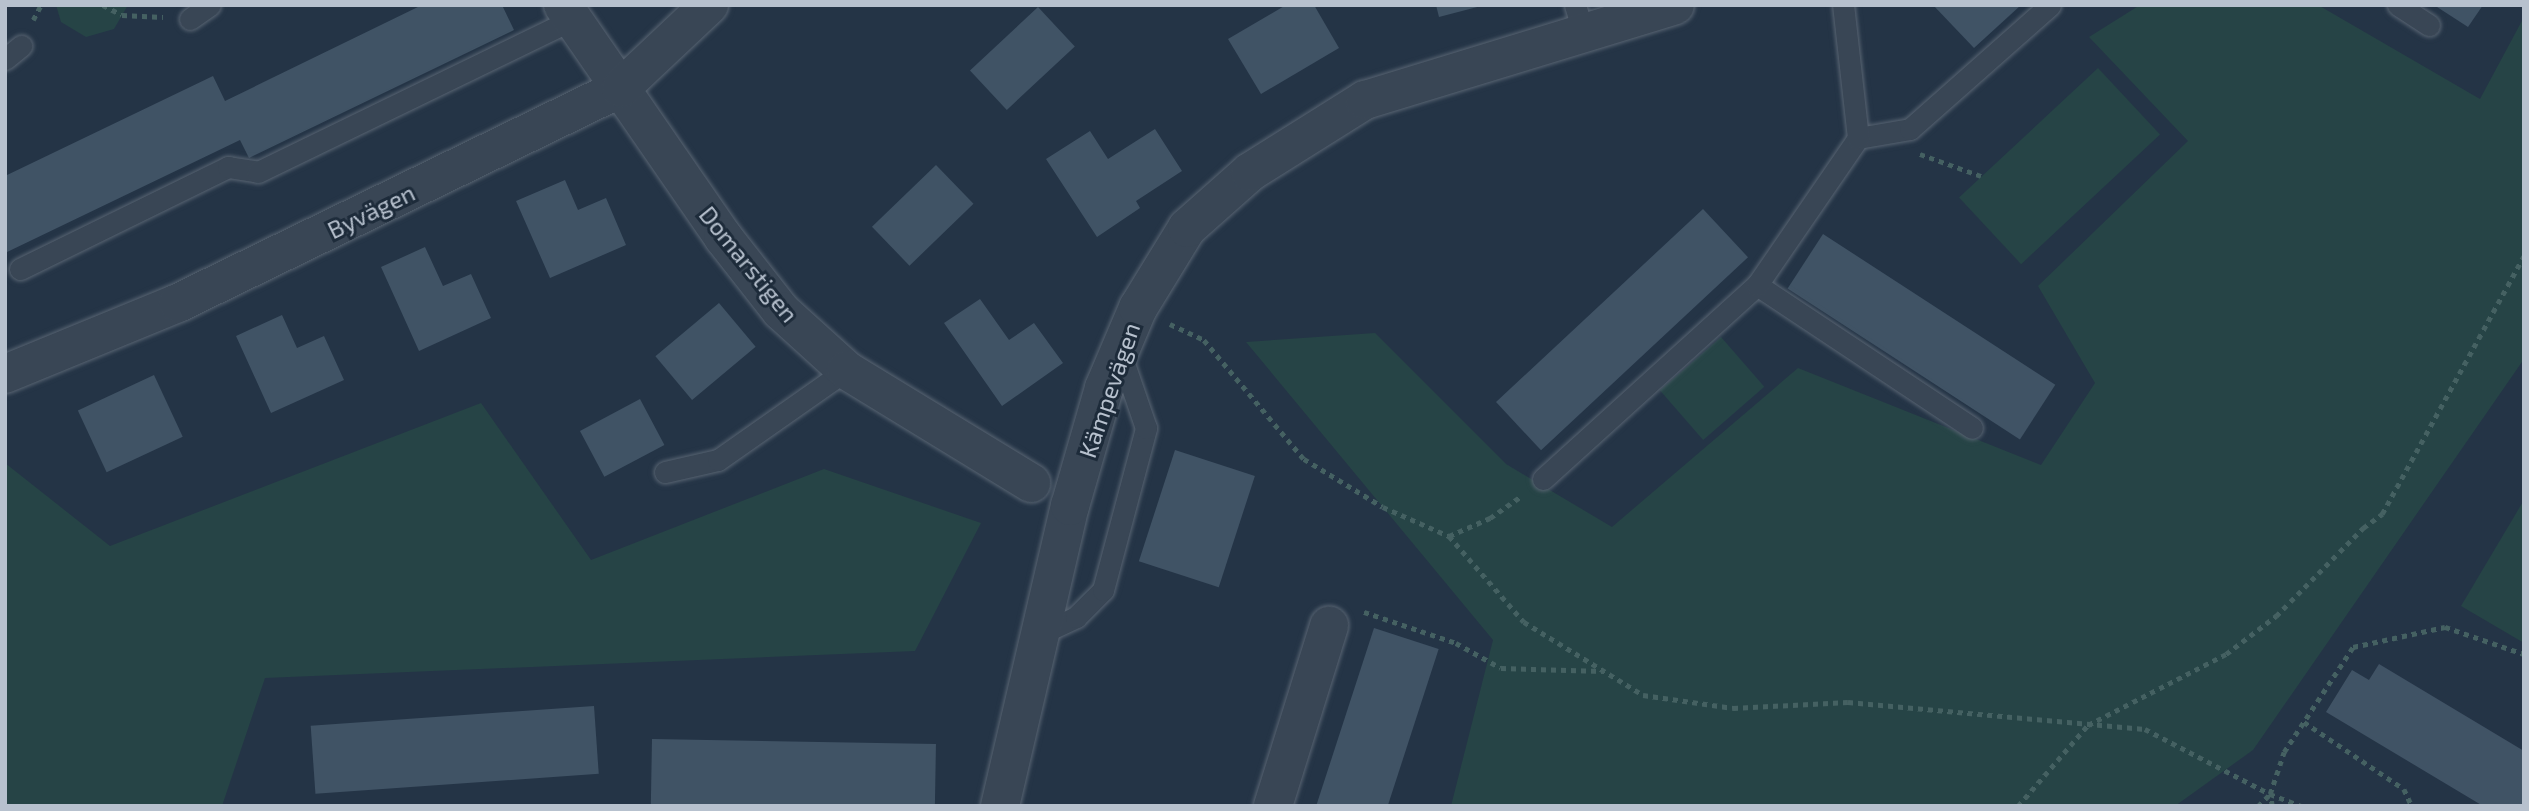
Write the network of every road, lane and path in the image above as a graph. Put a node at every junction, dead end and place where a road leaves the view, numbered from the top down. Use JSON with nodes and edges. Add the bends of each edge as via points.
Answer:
{"nodes":[{"id":1,"x":103,"y":5,"type":"edge"},
{"id":2,"x":210,"y":5,"type":"edge"},
{"id":3,"x":709,"y":5,"type":"edge"},
{"id":4,"x":1843,"y":5,"type":"edge"},
{"id":5,"x":2050,"y":5,"type":"edge"},
{"id":6,"x":2398,"y":5,"type":"edge"},
{"id":7,"x":1667,"y":6,"type":"edge"},
{"id":8,"x":568,"y":12,"type":"edge"},
{"id":9,"x":1579,"y":18,"type":"edge"},
{"id":10,"x":190,"y":19,"type":"joint"},
{"id":11,"x":2429,"y":25,"type":"dead end"},
{"id":12,"x":621,"y":88,"type":"junction"},
{"id":13,"x":1887,"y":133,"type":"junction"},
{"id":14,"x":1858,"y":138,"type":"junction"},
{"id":15,"x":1981,"y":176,"type":"dead end"},
{"id":16,"x":2524,"y":256,"type":"edge"},
{"id":17,"x":2521,"y":266,"type":"edge"},
{"id":18,"x":20,"y":269,"type":"dead end"},
{"id":19,"x":1757,"y":285,"type":"junction"},
{"id":20,"x":1138,"y":308,"type":"junction"},
{"id":21,"x":1120,"y":350,"type":"junction"},
{"id":22,"x":846,"y":370,"type":"junction"},
{"id":23,"x":5,"y":374,"type":"edge"},
{"id":24,"x":1972,"y":428,"type":"dead end"},
{"id":25,"x":665,"y":471,"type":"dead end"},
{"id":26,"x":1543,"y":480,"type":"joint"},
{"id":27,"x":1031,"y":483,"type":"dead end"},
{"id":28,"x":1449,"y":536,"type":"junction"},
{"id":29,"x":1329,"y":626,"type":"joint"},
{"id":30,"x":1042,"y":633,"type":"junction"},
{"id":31,"x":2524,"y":654,"type":"edge"},
{"id":32,"x":1604,"y":671,"type":"junction"},
{"id":33,"x":2304,"y":722,"type":"junction"},
{"id":34,"x":2088,"y":725,"type":"junction"},
{"id":35,"x":2270,"y":794,"type":"junction"},
{"id":36,"x":1000,"y":806,"type":"edge"},
{"id":37,"x":1272,"y":806,"type":"edge"},
{"id":38,"x":2018,"y":806,"type":"edge"},
{"id":39,"x":2258,"y":806,"type":"edge"},
{"id":40,"x":2272,"y":806,"type":"edge"},
{"id":41,"x":2301,"y":806,"type":"edge"},
{"id":42,"x":2412,"y":806,"type":"edge"}],
"edges":[{"from":1,"to":10,"type":"path","via":[[122,15]]},
{"from":2,"to":10,"type":"lane"},
{"from":3,"to":12,"type":"street","name":"Byvägen"},
{"from":4,"to":14,"type":"lane"},
{"from":5,"to":13,"type":"lane","via":[[1910,129]]},
{"from":6,"to":11,"type":"lane"},
{"from":7,"to":9,"type":"street","name":"Kämpevägen"},
{"from":8,"to":12,"type":"street","name":"Domarstigen"},
{"from":8,"to":18,"type":"lane","via":[[258,172],[228,167]]},
{"from":9,"to":20,"type":"street","name":"Kämpevägen","via":[[1365,100],[1250,172],[1187,228]]},
{"from":12,"to":22,"type":"street","name":"Domarstigen","via":[[723,237],[773,300]]},
{"from":12,"to":23,"type":"street","name":"Byvägen","via":[[178,303]]},
{"from":13,"to":14,"type":"lane"},
{"from":13,"to":15,"type":"path","via":[[1927,159]]},
{"from":14,"to":19,"type":"lane"},
{"from":16,"to":17,"type":"path"},
{"from":17,"to":34,"type":"path","via":[[2382,514],[2276,616],[2226,654]]},
{"from":19,"to":24,"type":"lane"},
{"from":19,"to":26,"type":"lane"},
{"from":20,"to":21,"type":"street","name":"Kämpevägen"},
{"from":20,"to":28,"type":"path","via":[[1204,340],[1304,459],[1383,507]]},
{"from":21,"to":30,"type":"street","name":"Kämpevägen","via":[[1104,388],[1070,506]]},
{"from":21,"to":30,"type":"lane","via":[[1146,428],[1103,590],[1076,617]]},
{"from":22,"to":25,"type":"lane","via":[[718,460]]},
{"from":22,"to":27,"type":"street","name":"Domarstigen"},
{"from":26,"to":28,"type":"path","via":[[1490,518]]},
{"from":28,"to":32,"type":"path","via":[[1524,622]]},
{"from":29,"to":32,"type":"path","via":[[1357,610],[1457,643],[1502,668]]},
{"from":29,"to":37,"type":"street"},
{"from":30,"to":36,"type":"street","name":"Kämpevägen"},
{"from":31,"to":33,"type":"path","via":[[2445,627],[2353,647]]},
{"from":32,"to":34,"type":"path","via":[[1643,695],[1733,708],[1848,702]]},
{"from":33,"to":35,"type":"path","via":[[2284,752]]},
{"from":33,"to":42,"type":"path","via":[[2404,789]]},
{"from":34,"to":35,"type":"path","via":[[2145,729]]},
{"from":34,"to":38,"type":"path"},
{"from":35,"to":39,"type":"path"},
{"from":35,"to":40,"type":"path"},
{"from":35,"to":41,"type":"path"}]}
